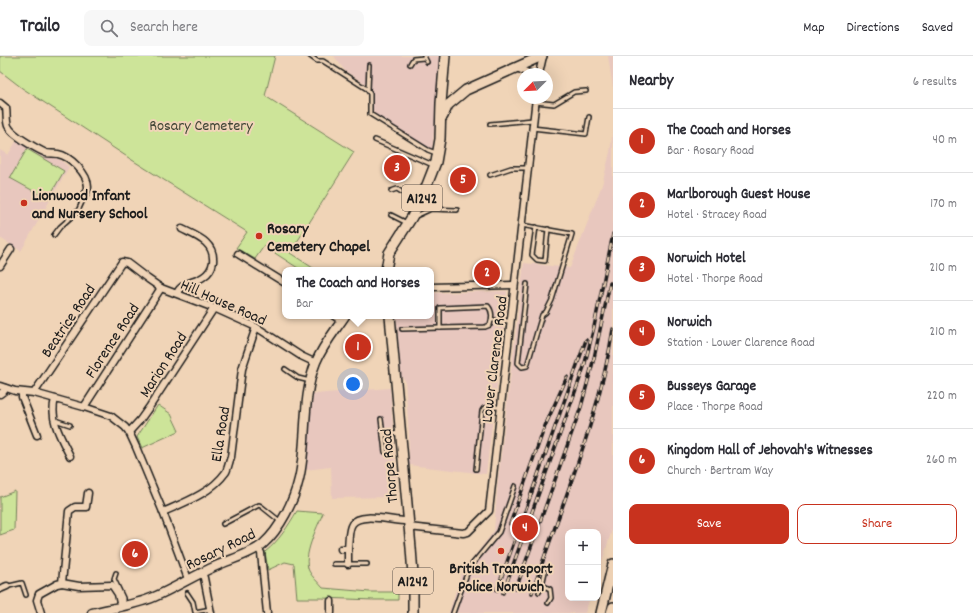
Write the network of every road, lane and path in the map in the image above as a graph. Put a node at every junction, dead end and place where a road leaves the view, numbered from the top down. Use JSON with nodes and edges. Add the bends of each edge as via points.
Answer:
{"nodes":[{"id":1,"x":310,"y":56,"type":"edge"},
{"id":2,"x":445,"y":56,"type":"edge"},
{"id":3,"x":542,"y":56,"type":"edge"},
{"id":4,"x":424,"y":57,"type":"edge"},
{"id":5,"x":427,"y":62,"type":"dead end"},
{"id":6,"x":410,"y":64,"type":"dead end"},
{"id":7,"x":369,"y":65,"type":"dead end"},
{"id":8,"x":517,"y":68,"type":"joint"},
{"id":9,"x":540,"y":68,"type":"edge"},
{"id":10,"x":443,"y":81,"type":"junction"},
{"id":11,"x":368,"y":90,"type":"junction"},
{"id":12,"x":466,"y":90,"type":"junction"},
{"id":13,"x":586,"y":91,"type":"dead end"},
{"id":14,"x":0,"y":103,"type":"edge"},
{"id":15,"x":535,"y":104,"type":"edge"},
{"id":16,"x":553,"y":104,"type":"edge"},
{"id":17,"x":588,"y":117,"type":"dead end"},
{"id":18,"x":441,"y":120,"type":"junction"},
{"id":19,"x":533,"y":120,"type":"junction"},
{"id":20,"x":490,"y":124,"type":"dead end"},
{"id":21,"x":532,"y":128,"type":"junction"},
{"id":22,"x":374,"y":140,"type":"dead end"},
{"id":23,"x":438,"y":154,"type":"junction"},
{"id":24,"x":434,"y":166,"type":"junction"},
{"id":25,"x":527,"y":168,"type":"junction"},
{"id":26,"x":490,"y":175,"type":"dead end"},
{"id":27,"x":391,"y":191,"type":"dead end"},
{"id":28,"x":81,"y":200,"type":"joint"},
{"id":29,"x":419,"y":204,"type":"junction"},
{"id":30,"x":457,"y":210,"type":"dead end"},
{"id":31,"x":391,"y":215,"type":"dead end"},
{"id":32,"x":410,"y":220,"type":"junction"},
{"id":33,"x":521,"y":225,"type":"junction"},
{"id":34,"x":536,"y":227,"type":"junction"},
{"id":35,"x":182,"y":229,"type":"dead end"},
{"id":36,"x":548,"y":229,"type":"junction"},
{"id":37,"x":54,"y":235,"type":"dead end"},
{"id":38,"x":11,"y":249,"type":"dead end"},
{"id":39,"x":238,"y":254,"type":"dead end"},
{"id":40,"x":122,"y":262,"type":"joint"},
{"id":41,"x":0,"y":266,"type":"edge"},
{"id":42,"x":387,"y":267,"type":"edge"},
{"id":43,"x":282,"y":282,"type":"edge"},
{"id":44,"x":527,"y":284,"type":"dead end"},
{"id":45,"x":514,"y":285,"type":"junction"},
{"id":46,"x":434,"y":287,"type":"edge"},
{"id":47,"x":161,"y":288,"type":"junction"},
{"id":48,"x":177,"y":293,"type":"junction"},
{"id":49,"x":214,"y":308,"type":"junction"},
{"id":50,"x":343,"y":319,"type":"edge"},
{"id":51,"x":390,"y":319,"type":"edge"},
{"id":52,"x":492,"y":320,"type":"junction"},
{"id":53,"x":510,"y":321,"type":"junction"},
{"id":54,"x":256,"y":327,"type":"junction"},
{"id":55,"x":440,"y":328,"type":"junction"},
{"id":56,"x":402,"y":329,"type":"dead end"},
{"id":57,"x":316,"y":363,"type":"junction"},
{"id":58,"x":285,"y":369,"type":"dead end"},
{"id":59,"x":310,"y":381,"type":"junction"},
{"id":60,"x":3,"y":387,"type":"edge"},
{"id":61,"x":22,"y":393,"type":"junction"},
{"id":62,"x":0,"y":394,"type":"edge"},
{"id":63,"x":34,"y":394,"type":"junction"},
{"id":64,"x":55,"y":398,"type":"junction"},
{"id":65,"x":84,"y":407,"type":"junction"},
{"id":66,"x":500,"y":408,"type":"junction"},
{"id":67,"x":382,"y":419,"type":"dead end"},
{"id":68,"x":55,"y":420,"type":"junction"},
{"id":69,"x":70,"y":425,"type":"dead end"},
{"id":70,"x":129,"y":432,"type":"junction"},
{"id":71,"x":400,"y":433,"type":"junction"},
{"id":72,"x":37,"y":435,"type":"dead end"},
{"id":73,"x":383,"y":435,"type":"junction"},
{"id":74,"x":385,"y":452,"type":"dead end"},
{"id":75,"x":70,"y":456,"type":"dead end"},
{"id":76,"x":476,"y":469,"type":"dead end"},
{"id":77,"x":515,"y":486,"type":"dead end"},
{"id":78,"x":88,"y":492,"type":"dead end"},
{"id":79,"x":164,"y":512,"type":"junction"},
{"id":80,"x":281,"y":522,"type":"junction"},
{"id":81,"x":223,"y":524,"type":"dead end"},
{"id":82,"x":408,"y":524,"type":"junction"},
{"id":83,"x":258,"y":548,"type":"junction"},
{"id":84,"x":341,"y":549,"type":"dead end"},
{"id":85,"x":348,"y":549,"type":"junction"},
{"id":86,"x":334,"y":564,"type":"dead end"},
{"id":87,"x":348,"y":564,"type":"junction"},
{"id":88,"x":367,"y":564,"type":"dead end"},
{"id":89,"x":613,"y":564,"type":"edge"},
{"id":90,"x":202,"y":572,"type":"junction"},
{"id":91,"x":546,"y":572,"type":"dead end"},
{"id":92,"x":116,"y":573,"type":"dead end"},
{"id":93,"x":188,"y":579,"type":"junction"},
{"id":94,"x":62,"y":583,"type":"junction"},
{"id":95,"x":613,"y":583,"type":"edge"},
{"id":96,"x":542,"y":585,"type":"junction"},
{"id":97,"x":7,"y":586,"type":"joint"},
{"id":98,"x":0,"y":589,"type":"edge"},
{"id":99,"x":539,"y":592,"type":"dead end"},
{"id":100,"x":606,"y":593,"type":"junction"},
{"id":101,"x":187,"y":594,"type":"dead end"},
{"id":102,"x":26,"y":595,"type":"dead end"},
{"id":103,"x":331,"y":601,"type":"dead end"},
{"id":104,"x":548,"y":603,"type":"dead end"},
{"id":105,"x":122,"y":606,"type":"junction"},
{"id":106,"x":613,"y":607,"type":"edge"},
{"id":107,"x":211,"y":611,"type":"edge"},
{"id":108,"x":41,"y":613,"type":"edge"},
{"id":109,"x":92,"y":613,"type":"edge"},
{"id":110,"x":195,"y":613,"type":"edge"},
{"id":111,"x":267,"y":613,"type":"edge"},
{"id":112,"x":331,"y":613,"type":"edge"},
{"id":113,"x":414,"y":613,"type":"edge"},
{"id":114,"x":453,"y":613,"type":"edge"},
{"id":115,"x":601,"y":613,"type":"edge"},
{"id":116,"x":611,"y":613,"type":"edge"}],
"edges":[{"from":1,"to":11,"type":"lane"},
{"from":2,"to":10,"type":"main road","number":"A1242"},
{"from":3,"to":8,"type":"main road","number":"A1242"},
{"from":3,"to":9,"type":"street"},
{"from":4,"to":5,"type":"lane"},
{"from":4,"to":6,"type":"lane","via":[[413,59]]},
{"from":7,"to":11,"type":"lane"},
{"from":8,"to":12,"type":"main road","number":"A1242"},
{"from":10,"to":12,"type":"main road","number":"A1242","via":[[444,87],[450,93]]},
{"from":10,"to":18,"type":"main road","number":"A1242"},
{"from":11,"to":23,"type":"lane","via":[[370,114]]},
{"from":12,"to":18,"type":"main road","number":"A1242","via":[[448,105]]},
{"from":13,"to":16,"type":"lane","via":[[574,92]]},
{"from":14,"to":28,"type":"street","via":[[6,108],[8,126],[11,130],[48,153],[65,157],[80,168],[88,186]]},
{"from":15,"to":19,"type":"street","name":"Lower Clarence Road"},
{"from":17,"to":21,"type":"lane","via":[[586,134]]},
{"from":18,"to":23,"type":"main road","number":"A1242"},
{"from":19,"to":20,"type":"lane"},
{"from":19,"to":21,"type":"street","name":"Lower Clarence Road"},
{"from":21,"to":25,"type":"street","name":"Lower Clarence Road"},
{"from":22,"to":24,"type":"lane"},
{"from":23,"to":24,"type":"main road","number":"A1242"},
{"from":24,"to":29,"type":"main road","number":"A1242"},
{"from":25,"to":26,"type":"lane","via":[[511,168]]},
{"from":25,"to":33,"type":"street","name":"Lower Clarence Road"},
{"from":27,"to":29,"type":"lane","via":[[397,189]]},
{"from":28,"to":37,"type":"lane","via":[[84,199],[78,211]]},
{"from":29,"to":32,"type":"main road","number":"A1242"},
{"from":30,"to":32,"type":"lane","via":[[431,209]]},
{"from":31,"to":32,"type":"lane"},
{"from":32,"to":42,"type":"main road","number":"A1242","via":[[389,253]]},
{"from":33,"to":34,"type":"lane"},
{"from":33,"to":45,"type":"street","name":"Lower Clarence Road"},
{"from":34,"to":36,"type":"lane"},
{"from":34,"to":36,"type":"lane","via":[[532,255],[537,260],[545,261]]},
{"from":35,"to":48,"type":"street","via":[[208,244],[213,259],[207,274],[181,287]]},
{"from":36,"to":44,"type":"lane","via":[[572,234],[552,300],[542,315],[527,366],[522,367],[518,363]]},
{"from":38,"to":41,"type":"street"},
{"from":39,"to":43,"type":"street"},
{"from":40,"to":47,"type":"street","name":"Hill House Road","via":[[128,263]]},
{"from":40,"to":63,"type":"street","name":"Beatrice Road"},
{"from":45,"to":46,"type":"street"},
{"from":45,"to":53,"type":"street","name":"Lower Clarence Road"},
{"from":47,"to":48,"type":"street","name":"Hill House Road"},
{"from":47,"to":65,"type":"street","name":"Florence Road"},
{"from":48,"to":49,"type":"street","name":"Hill House Road"},
{"from":49,"to":54,"type":"street","name":"Hill House Road"},
{"from":49,"to":70,"type":"street","name":"Marion Road","via":[[140,420]]},
{"from":50,"to":57,"type":"street","name":"Rosary Road","via":[[324,346]]},
{"from":51,"to":71,"type":"main road","name":"Thorpe Road","number":"A1242","via":[[389,344]]},
{"from":52,"to":53,"type":"lane"},
{"from":52,"to":55,"type":"lane","via":[[490,325],[484,327]]},
{"from":52,"to":55,"type":"lane","via":[[492,311],[488,306],[440,308]]},
{"from":53,"to":66,"type":"street","name":"Lower Clarence Road"},
{"from":54,"to":57,"type":"street","name":"Hill House Road"},
{"from":54,"to":79,"type":"street","name":"Ella Road","via":[[242,369],[231,457],[226,471],[202,494]]},
{"from":55,"to":56,"type":"lane"},
{"from":57,"to":59,"type":"street","name":"Rosary Road"},
{"from":58,"to":59,"type":"lane","via":[[298,378]]},
{"from":59,"to":80,"type":"street","name":"Rosary Road","via":[[299,479]]},
{"from":60,"to":61,"type":"street"},
{"from":60,"to":62,"type":"street","via":[[4,391]]},
{"from":61,"to":63,"type":"street"},
{"from":61,"to":72,"type":"street"},
{"from":63,"to":64,"type":"street"},
{"from":64,"to":65,"type":"street"},
{"from":64,"to":68,"type":"street"},
{"from":65,"to":70,"type":"street","via":[[111,416]]},
{"from":66,"to":76,"type":"lane","via":[[487,407],[482,411]]},
{"from":66,"to":82,"type":"street","name":"Lower Clarence Road","via":[[489,511],[468,532],[463,533]]},
{"from":67,"to":73,"type":"lane"},
{"from":68,"to":69,"type":"lane"},
{"from":68,"to":75,"type":"street"},
{"from":70,"to":79,"type":"street"},
{"from":71,"to":73,"type":"lane"},
{"from":71,"to":82,"type":"main road","name":"Thorpe Road","number":"A1242"},
{"from":73,"to":74,"type":"lane"},
{"from":77,"to":114,"type":"lane","via":[[499,532],[468,568]]},
{"from":78,"to":94,"type":"street","via":[[86,507],[75,507],[69,511]]},
{"from":79,"to":93,"type":"street"},
{"from":80,"to":81,"type":"lane","via":[[258,505]]},
{"from":80,"to":83,"type":"street","name":"Rosary Road"},
{"from":82,"to":85,"type":"street","name":"Lower Clarence Road","via":[[372,518],[356,520],[350,530]]},
{"from":82,"to":113,"type":"main road","name":"Thorpe Road","number":"A1242"},
{"from":83,"to":90,"type":"street","name":"Rosary Road"},
{"from":83,"to":111,"type":"street","via":[[261,553]]},
{"from":84,"to":85,"type":"street"},
{"from":85,"to":87,"type":"street"},
{"from":86,"to":87,"type":"lane"},
{"from":87,"to":88,"type":"lane"},
{"from":89,"to":100,"type":"main road"},
{"from":90,"to":93,"type":"street","name":"Rosary Road"},
{"from":90,"to":107,"type":"street"},
{"from":91,"to":96,"type":"lane"},
{"from":92,"to":105,"type":"lane","via":[[114,579],[123,598]]},
{"from":93,"to":105,"type":"street","name":"Rosary Road","via":[[154,597]]},
{"from":94,"to":105,"type":"street","via":[[79,586],[112,585]]},
{"from":94,"to":108,"type":"street","via":[[39,594],[37,600]]},
{"from":95,"to":100,"type":"lane"},
{"from":96,"to":99,"type":"lane"},
{"from":96,"to":104,"type":"lane","via":[[550,589],[551,598]]},
{"from":97,"to":98,"type":"street"},
{"from":97,"to":102,"type":"lane","via":[[22,582]]},
{"from":100,"to":115,"type":"main road"},
{"from":101,"to":110,"type":"lane","via":[[193,602]]},
{"from":103,"to":112,"type":"street"},
{"from":105,"to":109,"type":"street","name":"Rosary Road"},
{"from":106,"to":116,"type":"main road"},
{"from":107,"to":110,"type":"lane"}]}
